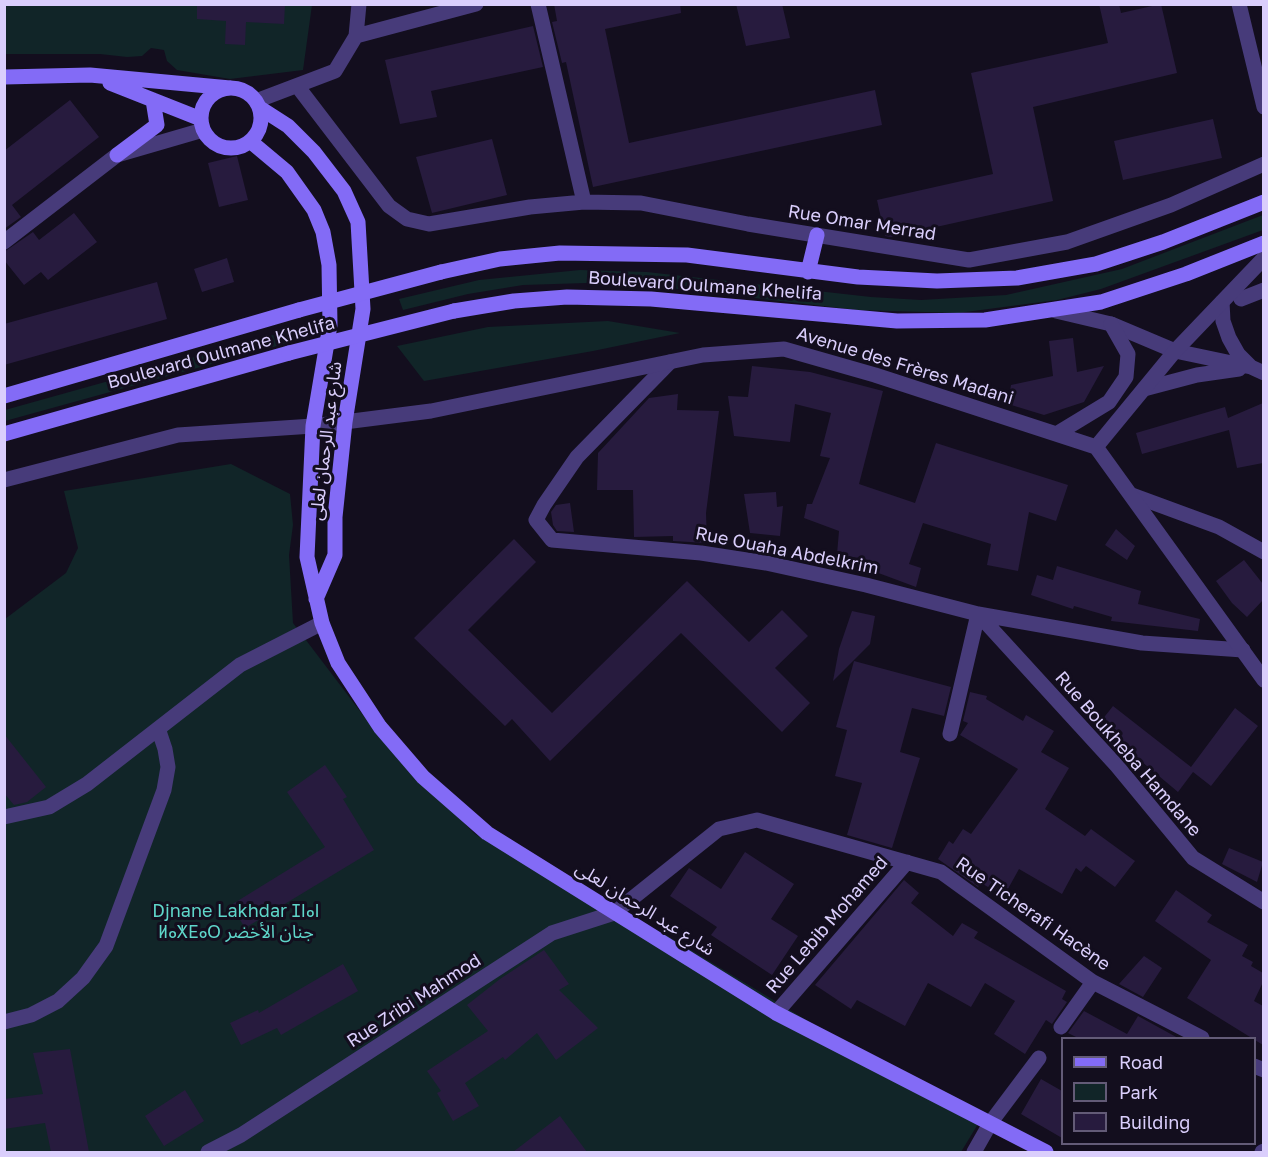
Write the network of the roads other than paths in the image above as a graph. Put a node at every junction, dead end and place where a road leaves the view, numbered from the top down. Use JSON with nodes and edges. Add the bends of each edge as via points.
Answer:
{"nodes":[{"id":1,"x":359,"y":4,"type":"edge"},
{"id":2,"x":476,"y":4,"type":"edge"},
{"id":3,"x":538,"y":4,"type":"edge"},
{"id":4,"x":1239,"y":4,"type":"edge"},
{"id":5,"x":356,"y":36,"type":"junction"},
{"id":6,"x":90,"y":75,"type":"junction"},
{"id":7,"x":4,"y":77,"type":"edge"},
{"id":8,"x":298,"y":87,"type":"junction"},
{"id":9,"x":230,"y":88,"type":"junction"},
{"id":10,"x":153,"y":99,"type":"junction"},
{"id":11,"x":258,"y":105,"type":"junction"},
{"id":12,"x":1263,"y":107,"type":"edge"},
{"id":13,"x":202,"y":125,"type":"junction"},
{"id":14,"x":250,"y":141,"type":"junction"},
{"id":15,"x":117,"y":155,"type":"junction"},
{"id":16,"x":1263,"y":164,"type":"edge"},
{"id":17,"x":584,"y":202,"type":"junction"},
{"id":18,"x":1263,"y":202,"type":"edge"},
{"id":19,"x":817,"y":235,"type":"junction"},
{"id":20,"x":4,"y":242,"type":"edge"},
{"id":21,"x":1263,"y":243,"type":"edge"},
{"id":22,"x":1263,"y":258,"type":"edge"},
{"id":23,"x":808,"y":272,"type":"junction"},
{"id":24,"x":1263,"y":290,"type":"edge"},
{"id":25,"x":1241,"y":299,"type":"dead end"},
{"id":26,"x":1222,"y":302,"type":"junction"},
{"id":27,"x":1056,"y":311,"type":"junction"},
{"id":28,"x":1111,"y":324,"type":"junction"},
{"id":29,"x":1175,"y":351,"type":"junction"},
{"id":30,"x":670,"y":362,"type":"junction"},
{"id":31,"x":1257,"y":370,"type":"edge"},
{"id":32,"x":1144,"y":389,"type":"junction"},
{"id":33,"x":4,"y":396,"type":"edge"},
{"id":34,"x":345,"y":422,"type":"junction"},
{"id":35,"x":313,"y":426,"type":"junction"},
{"id":36,"x":1058,"y":433,"type":"junction"},
{"id":37,"x":4,"y":434,"type":"edge"},
{"id":38,"x":1096,"y":447,"type":"junction"},
{"id":39,"x":4,"y":480,"type":"edge"},
{"id":40,"x":1132,"y":495,"type":"junction"},
{"id":41,"x":1263,"y":552,"type":"edge"},
{"id":42,"x":316,"y":598,"type":"junction"},
{"id":43,"x":978,"y":614,"type":"junction"},
{"id":44,"x":322,"y":623,"type":"junction"},
{"id":45,"x":1243,"y":650,"type":"junction"},
{"id":46,"x":1263,"y":680,"type":"edge"},
{"id":47,"x":159,"y":731,"type":"junction"},
{"id":48,"x":950,"y":734,"type":"dead end"},
{"id":49,"x":4,"y":817,"type":"edge"},
{"id":50,"x":906,"y":862,"type":"junction"},
{"id":51,"x":1263,"y":902,"type":"edge"},
{"id":52,"x":614,"y":912,"type":"junction"},
{"id":53,"x":1093,"y":982,"type":"junction"},
{"id":54,"x":776,"y":1013,"type":"junction"},
{"id":55,"x":4,"y":1022,"type":"edge"},
{"id":56,"x":1061,"y":1027,"type":"dead end"},
{"id":57,"x":1200,"y":1037,"type":"edge"},
{"id":58,"x":1040,"y":1058,"type":"dead end"},
{"id":59,"x":991,"y":1122,"type":"junction"},
{"id":60,"x":208,"y":1152,"type":"edge"},
{"id":61,"x":974,"y":1152,"type":"edge"},
{"id":62,"x":1046,"y":1152,"type":"edge"}],
"edges":[{"from":1,"to":5,"type":"street"},
{"from":2,"to":5,"type":"street"},
{"from":3,"to":17,"type":"street"},
{"from":4,"to":12,"type":"street"},
{"from":5,"to":8,"type":"street","via":[[335,71]]},
{"from":6,"to":7,"type":"main road"},
{"from":6,"to":9,"type":"main road"},
{"from":6,"to":10,"type":"main road"},
{"from":8,"to":11,"type":"street"},
{"from":8,"to":17,"type":"street","name":"Rue Omar Merrad","via":[[389,206],[407,219],[441,223]]},
{"from":9,"to":11,"type":"main road","via":[[240,90]]},
{"from":9,"to":13,"type":"main road","via":[[209,98],[203,108]]},
{"from":10,"to":13,"type":"main road"},
{"from":10,"to":15,"type":"main road","via":[[157,125]]},
{"from":11,"to":14,"type":"main road","via":[[261,120]]},
{"from":11,"to":34,"type":"main road","name":"شارع عبد الرحمان لعلى","via":[[288,126],[314,152],[344,191],[358,222],[363,309]]},
{"from":13,"to":14,"type":"main road","via":[[208,138],[224,147],[242,146]]},
{"from":13,"to":15,"type":"street"},
{"from":14,"to":35,"type":"main road","name":"شارع عبد الرحمان لعلى","via":[[287,172],[314,210],[323,232],[329,265],[330,325]]},
{"from":15,"to":20,"type":"street"},
{"from":16,"to":19,"type":"street","name":"Rue Omar Merrad","via":[[1171,205],[1067,242],[969,260]]},
{"from":17,"to":19,"type":"street","name":"Rue Omar Merrad","via":[[641,203]]},
{"from":18,"to":23,"type":"main road","name":"Boulevard Oulmane Khelifa","via":[[1096,264],[1017,278],[937,281]]},
{"from":19,"to":23,"type":"main road"},
{"from":21,"to":27,"type":"main road","name":"Boulevard Oulmane Khelifa","via":[[1112,299]]},
{"from":22,"to":26,"type":"street"},
{"from":23,"to":33,"type":"main road","name":"Boulevard Oulmane Khelifa","bridge":true,"via":[[687,255],[560,253],[500,259],[299,310]]},
{"from":24,"to":25,"type":"street"},
{"from":26,"to":29,"type":"street"},
{"from":26,"to":31,"type":"street","via":[[1229,338],[1238,354]]},
{"from":27,"to":28,"type":"street"},
{"from":27,"to":37,"type":"main road","name":"Boulevard Oulmane Khelifa","bridge":true,"via":[[985,320],[897,321],[651,299],[567,297],[514,301],[454,311],[289,353]]},
{"from":28,"to":29,"type":"street"},
{"from":28,"to":36,"type":"street","via":[[1128,354],[1126,377],[1110,402]]},
{"from":29,"to":31,"type":"street"},
{"from":29,"to":32,"type":"street"},
{"from":30,"to":34,"type":"street","name":"Avenue des Frères Madani","via":[[417,412]]},
{"from":30,"to":36,"type":"street","name":"Avenue des Frères Madani","via":[[704,355],[784,349]]},
{"from":30,"to":43,"type":"street","name":"Rue Ouaha Abdelkrim","via":[[577,457],[544,505],[536,520],[552,540],[766,563]]},
{"from":31,"to":32,"type":"street","via":[[1197,375]]},
{"from":32,"to":38,"type":"street"},
{"from":34,"to":35,"type":"street","name":"Avenue des Frères Madani"},
{"from":34,"to":42,"type":"main road","name":"شارع عبد الرحمان لعلى","via":[[334,517],[335,555]]},
{"from":35,"to":39,"type":"street","name":"Avenue des Frères Madani","via":[[178,435]]},
{"from":35,"to":42,"type":"main road","name":"شارع عبد الرحمان لعلى","via":[[307,557]]},
{"from":36,"to":38,"type":"street","name":"Avenue des Frères Madani"},
{"from":38,"to":40,"type":"street"},
{"from":40,"to":41,"type":"street","via":[[1219,527]]},
{"from":40,"to":45,"type":"street"},
{"from":42,"to":44,"type":"main road","name":"شارع عبد الرحمان لعلى"},
{"from":43,"to":45,"type":"street","name":"Rue Ouaha Abdelkrim","via":[[1142,643]]},
{"from":43,"to":48,"type":"street"},
{"from":43,"to":51,"type":"street","name":"Rue Boukheba Hamdane","via":[[1117,766],[1193,858]]},
{"from":44,"to":47,"type":"street","via":[[240,665]]},
{"from":44,"to":52,"type":"main road","name":"شارع عبد الرحمان لعلى","via":[[357,696],[423,777],[487,833]]},
{"from":45,"to":46,"type":"street"},
{"from":47,"to":49,"type":"street","via":[[49,807]]},
{"from":47,"to":55,"type":"street","via":[[168,766],[164,790],[106,946],[83,978],[58,1001],[31,1015]]},
{"from":50,"to":52,"type":"street","name":"Rue Ticherafi Hacène","via":[[757,820],[719,829]]},
{"from":50,"to":53,"type":"street","name":"Rue Ticherafi Hacène","via":[[941,872]]},
{"from":50,"to":54,"type":"street","name":"Rue Lebib Mohamed"},
{"from":52,"to":54,"type":"main road","name":"شارع عبد الرحمان لعلى"},
{"from":52,"to":60,"type":"street","name":"Rue Zribi Mahmod","via":[[552,933],[241,1136]]},
{"from":53,"to":56,"type":"street"},
{"from":53,"to":57,"type":"street","name":"Rue Ticherafi Hacène"},
{"from":54,"to":59,"type":"main road","name":"شارع عبد الرحمان لعلى"},
{"from":58,"to":59,"type":"street"},
{"from":59,"to":61,"type":"street"},
{"from":59,"to":62,"type":"main road","name":"شارع عبد الرحمان لعلى"}]}
